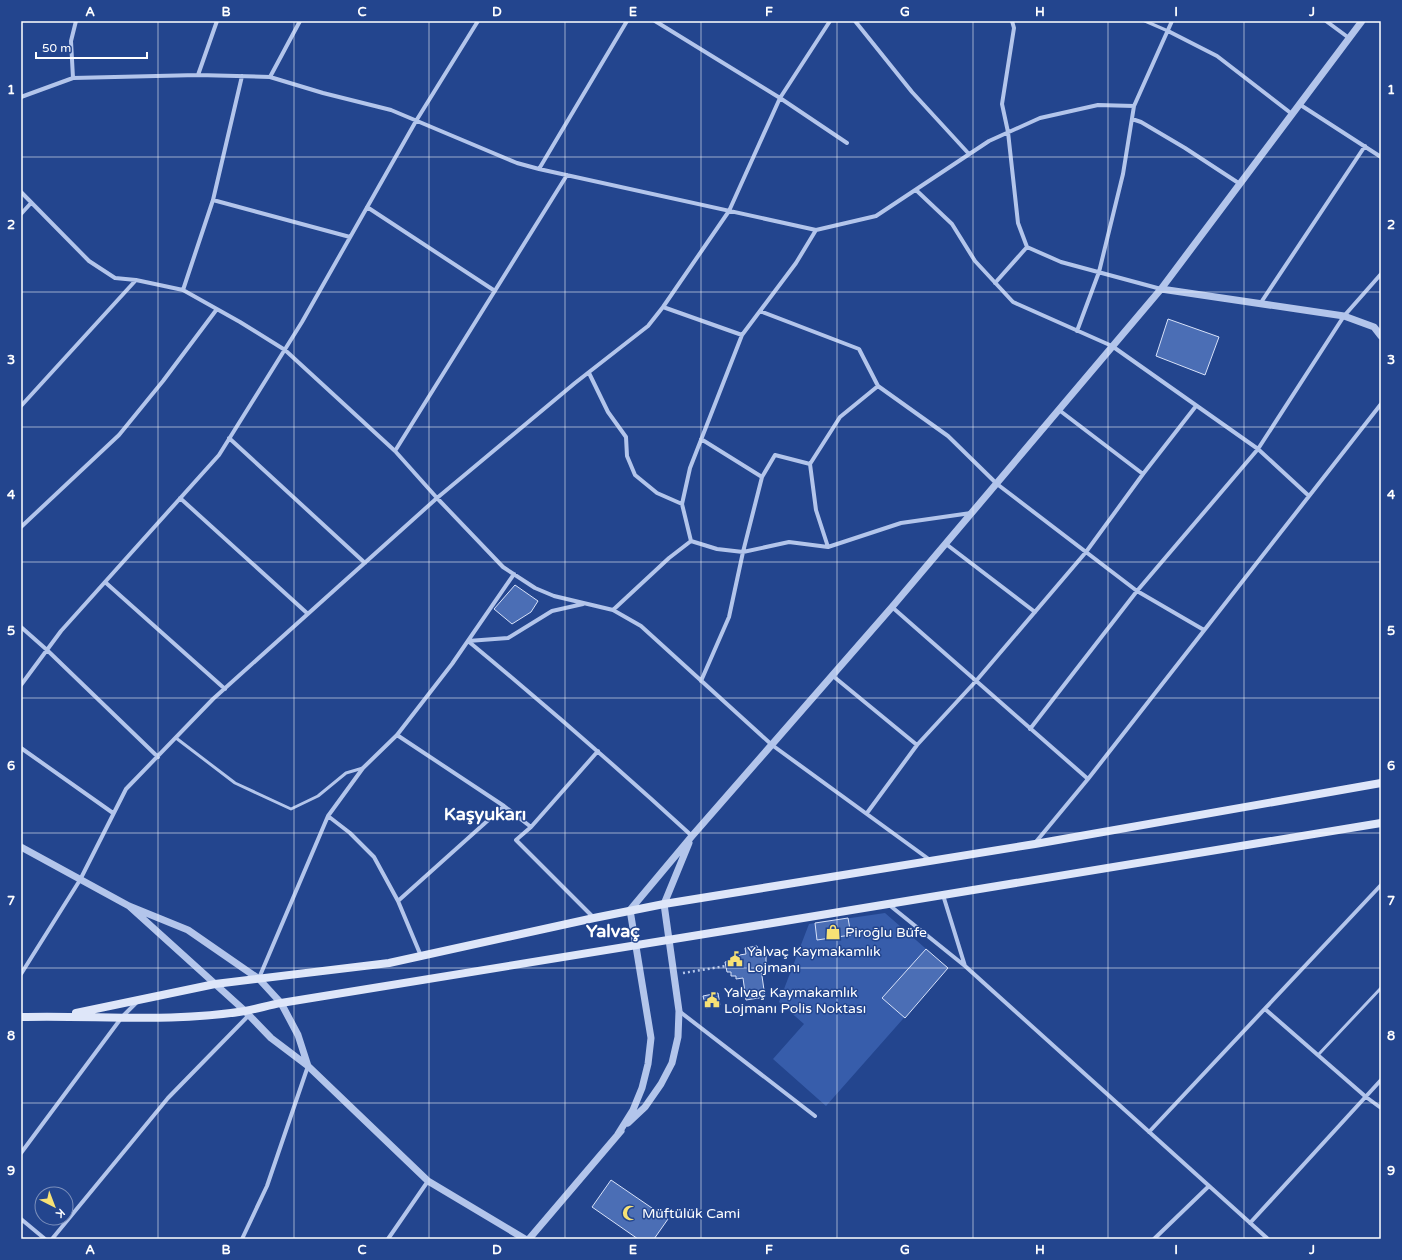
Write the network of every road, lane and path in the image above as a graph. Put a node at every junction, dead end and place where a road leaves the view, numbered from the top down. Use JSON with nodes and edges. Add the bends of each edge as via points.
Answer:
{"nodes":[{"id":1,"x":76,"y":21,"type":"edge"},
{"id":2,"x":218,"y":21,"type":"edge"},
{"id":3,"x":300,"y":21,"type":"edge"},
{"id":4,"x":478,"y":21,"type":"edge"},
{"id":5,"x":627,"y":21,"type":"edge"},
{"id":6,"x":655,"y":21,"type":"edge"},
{"id":7,"x":830,"y":21,"type":"edge"},
{"id":8,"x":855,"y":21,"type":"edge"},
{"id":9,"x":1012,"y":21,"type":"edge"},
{"id":10,"x":1145,"y":21,"type":"edge"},
{"id":11,"x":1172,"y":21,"type":"edge"},
{"id":12,"x":1326,"y":21,"type":"edge"},
{"id":13,"x":1362,"y":21,"type":"edge"},
{"id":14,"x":1168,"y":31,"type":"junction"},
{"id":15,"x":1349,"y":38,"type":"junction"},
{"id":16,"x":198,"y":75,"type":"junction"},
{"id":17,"x":242,"y":76,"type":"junction"},
{"id":18,"x":270,"y":77,"type":"junction"},
{"id":19,"x":73,"y":78,"type":"junction"},
{"id":20,"x":21,"y":97,"type":"edge"},
{"id":21,"x":780,"y":98,"type":"junction"},
{"id":22,"x":1299,"y":104,"type":"junction"},
{"id":23,"x":1134,"y":106,"type":"junction"},
{"id":24,"x":1292,"y":114,"type":"junction"},
{"id":25,"x":1132,"y":119,"type":"junction"},
{"id":26,"x":416,"y":121,"type":"junction"},
{"id":27,"x":1008,"y":132,"type":"junction"},
{"id":28,"x":847,"y":144,"type":"dead end"},
{"id":29,"x":1365,"y":146,"type":"junction"},
{"id":30,"x":969,"y":154,"type":"junction"},
{"id":31,"x":1381,"y":157,"type":"edge"},
{"id":32,"x":539,"y":170,"type":"junction"},
{"id":33,"x":567,"y":176,"type":"junction"},
{"id":34,"x":1240,"y":184,"type":"junction"},
{"id":35,"x":916,"y":190,"type":"junction"},
{"id":36,"x":21,"y":192,"type":"edge"},
{"id":37,"x":213,"y":200,"type":"junction"},
{"id":38,"x":31,"y":203,"type":"junction"},
{"id":39,"x":367,"y":207,"type":"junction"},
{"id":40,"x":729,"y":211,"type":"junction"},
{"id":41,"x":21,"y":214,"type":"edge"},
{"id":42,"x":816,"y":230,"type":"junction"},
{"id":43,"x":350,"y":237,"type":"junction"},
{"id":44,"x":1027,"y":247,"type":"junction"},
{"id":45,"x":1099,"y":272,"type":"junction"},
{"id":46,"x":1381,"y":274,"type":"edge"},
{"id":47,"x":136,"y":280,"type":"junction"},
{"id":48,"x":995,"y":283,"type":"junction"},
{"id":49,"x":1161,"y":289,"type":"junction"},
{"id":50,"x":183,"y":290,"type":"junction"},
{"id":51,"x":495,"y":290,"type":"junction"},
{"id":52,"x":1260,"y":304,"type":"junction"},
{"id":53,"x":663,"y":307,"type":"junction"},
{"id":54,"x":217,"y":309,"type":"junction"},
{"id":55,"x":760,"y":311,"type":"junction"},
{"id":56,"x":1344,"y":316,"type":"junction"},
{"id":57,"x":1077,"y":331,"type":"junction"},
{"id":58,"x":742,"y":335,"type":"junction"},
{"id":59,"x":1381,"y":336,"type":"edge"},
{"id":60,"x":1112,"y":346,"type":"junction"},
{"id":61,"x":285,"y":350,"type":"junction"},
{"id":62,"x":589,"y":373,"type":"junction"},
{"id":63,"x":878,"y":386,"type":"junction"},
{"id":64,"x":1381,"y":404,"type":"edge"},
{"id":65,"x":21,"y":406,"type":"edge"},
{"id":66,"x":1196,"y":406,"type":"junction"},
{"id":67,"x":1059,"y":410,"type":"junction"},
{"id":68,"x":229,"y":438,"type":"junction"},
{"id":69,"x":701,"y":439,"type":"junction"},
{"id":70,"x":1258,"y":449,"type":"junction"},
{"id":71,"x":395,"y":451,"type":"junction"},
{"id":72,"x":810,"y":464,"type":"junction"},
{"id":73,"x":1143,"y":474,"type":"junction"},
{"id":74,"x":762,"y":477,"type":"junction"},
{"id":75,"x":997,"y":484,"type":"junction"},
{"id":76,"x":1309,"y":496,"type":"junction"},
{"id":77,"x":180,"y":498,"type":"junction"},
{"id":78,"x":437,"y":498,"type":"junction"},
{"id":79,"x":682,"y":504,"type":"junction"},
{"id":80,"x":973,"y":513,"type":"junction"},
{"id":81,"x":21,"y":527,"type":"edge"},
{"id":82,"x":691,"y":540,"type":"junction"},
{"id":83,"x":946,"y":544,"type":"junction"},
{"id":84,"x":828,"y":546,"type":"junction"},
{"id":85,"x":743,"y":552,"type":"junction"},
{"id":86,"x":1086,"y":552,"type":"junction"},
{"id":87,"x":365,"y":563,"type":"junction"},
{"id":88,"x":514,"y":574,"type":"junction"},
{"id":89,"x":105,"y":582,"type":"junction"},
{"id":90,"x":1137,"y":591,"type":"junction"},
{"id":91,"x":585,"y":603,"type":"junction"},
{"id":92,"x":892,"y":607,"type":"junction"},
{"id":93,"x":613,"y":610,"type":"junction"},
{"id":94,"x":1035,"y":612,"type":"junction"},
{"id":95,"x":308,"y":614,"type":"junction"},
{"id":96,"x":21,"y":627,"type":"edge"},
{"id":97,"x":1204,"y":630,"type":"junction"},
{"id":98,"x":468,"y":641,"type":"junction"},
{"id":99,"x":47,"y":650,"type":"junction"},
{"id":100,"x":833,"y":676,"type":"junction"},
{"id":101,"x":701,"y":681,"type":"junction"},
{"id":102,"x":976,"y":681,"type":"junction"},
{"id":103,"x":21,"y":685,"type":"edge"},
{"id":104,"x":225,"y":689,"type":"junction"},
{"id":105,"x":1030,"y":729,"type":"junction"},
{"id":106,"x":397,"y":735,"type":"junction"},
{"id":107,"x":176,"y":738,"type":"junction"},
{"id":108,"x":772,"y":745,"type":"junction"},
{"id":109,"x":917,"y":745,"type":"junction"},
{"id":110,"x":21,"y":748,"type":"edge"},
{"id":111,"x":598,"y":751,"type":"junction"},
{"id":112,"x":158,"y":757,"type":"junction"},
{"id":113,"x":363,"y":768,"type":"junction"},
{"id":114,"x":1088,"y":779,"type":"junction"},
{"id":115,"x":1381,"y":783,"type":"edge"},
{"id":116,"x":504,"y":806,"type":"junction"},
{"id":117,"x":113,"y":813,"type":"junction"},
{"id":118,"x":867,"y":814,"type":"junction"},
{"id":119,"x":328,"y":816,"type":"junction"},
{"id":120,"x":1381,"y":823,"type":"edge"},
{"id":121,"x":531,"y":827,"type":"junction"},
{"id":122,"x":692,"y":836,"type":"junction"},
{"id":123,"x":1035,"y":844,"type":"junction"},
{"id":124,"x":21,"y":847,"type":"edge"},
{"id":125,"x":930,"y":860,"type":"junction"},
{"id":126,"x":80,"y":880,"type":"junction"},
{"id":127,"x":1381,"y":884,"type":"edge"},
{"id":128,"x":942,"y":894,"type":"junction"},
{"id":129,"x":398,"y":901,"type":"junction"},
{"id":130,"x":664,"y":904,"type":"junction"},
{"id":131,"x":888,"y":904,"type":"junction"},
{"id":132,"x":129,"y":906,"type":"junction"},
{"id":133,"x":630,"y":910,"type":"junction"},
{"id":134,"x":594,"y":918,"type":"junction"},
{"id":135,"x":670,"y":940,"type":"junction"},
{"id":136,"x":636,"y":946,"type":"junction"},
{"id":137,"x":421,"y":956,"type":"junction"},
{"id":138,"x":726,"y":966,"type":"dead end"},
{"id":139,"x":965,"y":966,"type":"junction"},
{"id":140,"x":21,"y":974,"type":"edge"},
{"id":141,"x":674,"y":975,"type":"junction"},
{"id":142,"x":259,"y":979,"type":"junction"},
{"id":143,"x":215,"y":984,"type":"junction"},
{"id":144,"x":1381,"y":988,"type":"edge"},
{"id":145,"x":139,"y":1000,"type":"junction"},
{"id":146,"x":281,"y":1003,"type":"junction"},
{"id":147,"x":1265,"y":1009,"type":"junction"},
{"id":148,"x":679,"y":1011,"type":"junction"},
{"id":149,"x":247,"y":1013,"type":"junction"},
{"id":150,"x":59,"y":1016,"type":"junction"},
{"id":151,"x":21,"y":1017,"type":"edge"},
{"id":152,"x":122,"y":1017,"type":"junction"},
{"id":153,"x":1318,"y":1055,"type":"junction"},
{"id":154,"x":308,"y":1066,"type":"junction"},
{"id":155,"x":1381,"y":1080,"type":"edge"},
{"id":156,"x":1366,"y":1096,"type":"junction"},
{"id":157,"x":1381,"y":1108,"type":"edge"},
{"id":158,"x":815,"y":1116,"type":"dead end"},
{"id":159,"x":1149,"y":1132,"type":"junction"},
{"id":160,"x":618,"y":1134,"type":"junction"},
{"id":161,"x":21,"y":1153,"type":"edge"},
{"id":162,"x":428,"y":1180,"type":"junction"},
{"id":163,"x":1209,"y":1186,"type":"junction"},
{"id":164,"x":21,"y":1219,"type":"edge"},
{"id":165,"x":1250,"y":1223,"type":"junction"},
{"id":166,"x":1158,"y":1235,"type":"junction"},
{"id":167,"x":45,"y":1239,"type":"edge"},
{"id":168,"x":52,"y":1239,"type":"edge"},
{"id":169,"x":242,"y":1239,"type":"edge"},
{"id":170,"x":388,"y":1239,"type":"edge"},
{"id":171,"x":525,"y":1239,"type":"edge"},
{"id":172,"x":529,"y":1239,"type":"edge"},
{"id":173,"x":1154,"y":1239,"type":"edge"},
{"id":174,"x":1162,"y":1239,"type":"edge"},
{"id":175,"x":1268,"y":1239,"type":"edge"}],
"edges":[{"from":1,"to":19,"type":"street","via":[[71,41]]},
{"from":2,"to":16,"type":"street"},
{"from":3,"to":18,"type":"street"},
{"from":4,"to":26,"type":"street"},
{"from":5,"to":32,"type":"street"},
{"from":6,"to":21,"type":"street"},
{"from":7,"to":21,"type":"street"},
{"from":8,"to":30,"type":"street","via":[[912,92]]},
{"from":9,"to":27,"type":"street","via":[[1014,28],[1002,104]]},
{"from":10,"to":14,"type":"lane"},
{"from":11,"to":14,"type":"street"},
{"from":12,"to":15,"type":"street"},
{"from":13,"to":15,"type":"street"},
{"from":14,"to":23,"type":"street"},
{"from":14,"to":24,"type":"street","via":[[1217,56]]},
{"from":15,"to":22,"type":"street"},
{"from":16,"to":17,"type":"street"},
{"from":16,"to":19,"type":"street"},
{"from":17,"to":18,"type":"street"},
{"from":17,"to":37,"type":"street"},
{"from":18,"to":26,"type":"street","via":[[391,110]]},
{"from":19,"to":20,"type":"street"},
{"from":21,"to":28,"type":"street"},
{"from":21,"to":40,"type":"street"},
{"from":22,"to":24,"type":"street"},
{"from":22,"to":29,"type":"street"},
{"from":23,"to":25,"type":"street"},
{"from":23,"to":27,"type":"street","via":[[1098,105],[1040,118]]},
{"from":24,"to":34,"type":"street"},
{"from":25,"to":34,"type":"street","via":[[1185,148]]},
{"from":25,"to":45,"type":"street","via":[[1123,174]]},
{"from":26,"to":32,"type":"street"},
{"from":26,"to":39,"type":"street"},
{"from":27,"to":30,"type":"street"},
{"from":27,"to":44,"type":"street","via":[[1018,223]]},
{"from":29,"to":31,"type":"street"},
{"from":29,"to":52,"type":"street"},
{"from":30,"to":35,"type":"street"},
{"from":32,"to":33,"type":"street"},
{"from":33,"to":40,"type":"street"},
{"from":33,"to":51,"type":"street"},
{"from":34,"to":49,"type":"street"},
{"from":35,"to":42,"type":"street","via":[[876,216]]},
{"from":35,"to":48,"type":"street","via":[[952,224],[975,261]]},
{"from":36,"to":38,"type":"street"},
{"from":37,"to":43,"type":"street"},
{"from":37,"to":50,"type":"street"},
{"from":38,"to":41,"type":"street"},
{"from":38,"to":47,"type":"street","via":[[89,261],[115,278]]},
{"from":39,"to":43,"type":"street"},
{"from":39,"to":51,"type":"street"},
{"from":40,"to":42,"type":"street"},
{"from":40,"to":53,"type":"street"},
{"from":42,"to":55,"type":"street","via":[[796,263]]},
{"from":43,"to":61,"type":"street"},
{"from":44,"to":45,"type":"street","via":[[1061,262]]},
{"from":44,"to":48,"type":"street"},
{"from":45,"to":49,"type":"street"},
{"from":45,"to":57,"type":"street"},
{"from":46,"to":56,"type":"street"},
{"from":47,"to":50,"type":"street"},
{"from":47,"to":65,"type":"street"},
{"from":48,"to":57,"type":"street","via":[[1013,302]]},
{"from":49,"to":52,"type":"street"},
{"from":49,"to":60,"type":"street"},
{"from":50,"to":54,"type":"street"},
{"from":51,"to":71,"type":"street"},
{"from":52,"to":56,"type":"street"},
{"from":53,"to":58,"type":"street"},
{"from":53,"to":62,"type":"street","via":[[648,326]]},
{"from":54,"to":61,"type":"street"},
{"from":54,"to":81,"type":"street","via":[[119,435]]},
{"from":55,"to":58,"type":"street"},
{"from":55,"to":63,"type":"street","via":[[859,349]]},
{"from":56,"to":59,"type":"street","via":[[1374,327]]},
{"from":56,"to":70,"type":"street"},
{"from":57,"to":60,"type":"street"},
{"from":58,"to":69,"type":"street"},
{"from":60,"to":66,"type":"street"},
{"from":60,"to":67,"type":"street"},
{"from":61,"to":68,"type":"street"},
{"from":61,"to":71,"type":"street"},
{"from":62,"to":78,"type":"street"},
{"from":62,"to":79,"type":"street","via":[[608,412],[626,437],[627,456],[635,475],[656,493]]},
{"from":63,"to":72,"type":"street","via":[[840,417]]},
{"from":63,"to":75,"type":"street","via":[[948,436]]},
{"from":64,"to":76,"type":"street"},
{"from":66,"to":70,"type":"street"},
{"from":66,"to":73,"type":"street"},
{"from":67,"to":73,"type":"street"},
{"from":67,"to":75,"type":"street"},
{"from":68,"to":77,"type":"street","via":[[219,455]]},
{"from":68,"to":87,"type":"street"},
{"from":69,"to":74,"type":"street"},
{"from":69,"to":79,"type":"street","via":[[690,468]]},
{"from":70,"to":76,"type":"street"},
{"from":70,"to":90,"type":"street"},
{"from":71,"to":78,"type":"street"},
{"from":72,"to":74,"type":"street","via":[[775,456]]},
{"from":72,"to":84,"type":"street","via":[[816,510]]},
{"from":73,"to":86,"type":"street"},
{"from":74,"to":85,"type":"street"},
{"from":75,"to":80,"type":"street"},
{"from":75,"to":86,"type":"street"},
{"from":76,"to":97,"type":"street"},
{"from":77,"to":89,"type":"street"},
{"from":77,"to":95,"type":"street"},
{"from":78,"to":87,"type":"street"},
{"from":78,"to":88,"type":"street","via":[[503,567]]},
{"from":79,"to":82,"type":"street"},
{"from":80,"to":83,"type":"street"},
{"from":80,"to":84,"type":"street","via":[[901,523]]},
{"from":82,"to":85,"type":"street","via":[[717,549]]},
{"from":82,"to":93,"type":"street"},
{"from":83,"to":92,"type":"street"},
{"from":83,"to":94,"type":"street"},
{"from":84,"to":85,"type":"street","via":[[789,542]]},
{"from":85,"to":101,"type":"street","via":[[729,617]]},
{"from":86,"to":90,"type":"street"},
{"from":86,"to":94,"type":"street"},
{"from":87,"to":95,"type":"street"},
{"from":88,"to":91,"type":"street","via":[[535,588],[554,596]]},
{"from":88,"to":98,"type":"street"},
{"from":89,"to":99,"type":"street"},
{"from":89,"to":104,"type":"street"},
{"from":90,"to":97,"type":"street"},
{"from":90,"to":105,"type":"street"},
{"from":91,"to":93,"type":"street"},
{"from":91,"to":98,"type":"street","via":[[552,611],[508,638]]},
{"from":92,"to":100,"type":"street"},
{"from":92,"to":102,"type":"street"},
{"from":93,"to":101,"type":"street","via":[[641,626]]},
{"from":94,"to":102,"type":"street"},
{"from":95,"to":104,"type":"street"},
{"from":96,"to":99,"type":"street"},
{"from":97,"to":114,"type":"street"},
{"from":98,"to":106,"type":"street"},
{"from":98,"to":111,"type":"street"},
{"from":99,"to":103,"type":"street"},
{"from":99,"to":112,"type":"street"},
{"from":100,"to":108,"type":"street"},
{"from":100,"to":109,"type":"street"},
{"from":101,"to":108,"type":"street"},
{"from":102,"to":105,"type":"street"},
{"from":102,"to":109,"type":"street"},
{"from":104,"to":107,"type":"street"},
{"from":105,"to":114,"type":"street"},
{"from":106,"to":113,"type":"street"},
{"from":106,"to":116,"type":"street"},
{"from":107,"to":112,"type":"street"},
{"from":107,"to":113,"type":"lane","via":[[235,783],[291,809],[318,796],[346,773]]},
{"from":108,"to":118,"type":"street"},
{"from":108,"to":122,"type":"street"},
{"from":109,"to":118,"type":"street"},
{"from":110,"to":117,"type":"street"},
{"from":111,"to":121,"type":"street"},
{"from":111,"to":122,"type":"street"},
{"from":112,"to":117,"type":"street","via":[[126,789]]},
{"from":113,"to":119,"type":"street"},
{"from":114,"to":123,"type":"street"},
{"from":115,"to":123,"type":"main road"},
{"from":116,"to":121,"type":"street"},
{"from":116,"to":129,"type":"street"},
{"from":117,"to":126,"type":"street"},
{"from":118,"to":125,"type":"street"},
{"from":119,"to":129,"type":"street","via":[[374,857]]},
{"from":119,"to":142,"type":"street"},
{"from":120,"to":128,"type":"main road"},
{"from":121,"to":134,"type":"street","via":[[516,840]]},
{"from":122,"to":130,"type":"street"},
{"from":122,"to":133,"type":"street"},
{"from":123,"to":125,"type":"main road"},
{"from":124,"to":126,"type":"street"},
{"from":125,"to":130,"type":"main road"},
{"from":126,"to":132,"type":"street"},
{"from":126,"to":140,"type":"street"},
{"from":127,"to":147,"type":"street"},
{"from":128,"to":131,"type":"main road"},
{"from":128,"to":139,"type":"street"},
{"from":129,"to":137,"type":"street"},
{"from":130,"to":133,"type":"main road"},
{"from":130,"to":135,"type":"street"},
{"from":131,"to":135,"type":"main road"},
{"from":131,"to":139,"type":"street"},
{"from":132,"to":142,"type":"street","via":[[188,930]]},
{"from":132,"to":143,"type":"street"},
{"from":133,"to":134,"type":"main road"},
{"from":133,"to":136,"type":"street"},
{"from":134,"to":137,"type":"main road"},
{"from":135,"to":136,"type":"main road"},
{"from":135,"to":141,"type":"street"},
{"from":136,"to":146,"type":"main road"},
{"from":136,"to":160,"type":"street","via":[[651,1038],[642,1088],[633,1110]]},
{"from":137,"to":142,"type":"main road","via":[[389,963]]},
{"from":138,"to":141,"type":"path"},
{"from":139,"to":159,"type":"street"},
{"from":141,"to":148,"type":"street"},
{"from":142,"to":143,"type":"main road"},
{"from":142,"to":146,"type":"street"},
{"from":143,"to":145,"type":"main road"},
{"from":143,"to":149,"type":"street"},
{"from":144,"to":153,"type":"lane"},
{"from":145,"to":150,"type":"main road"},
{"from":145,"to":152,"type":"street"},
{"from":146,"to":149,"type":"main road"},
{"from":146,"to":154,"type":"street","via":[[298,1035]]},
{"from":147,"to":153,"type":"street"},
{"from":147,"to":159,"type":"street"},
{"from":148,"to":158,"type":"street"},
{"from":148,"to":160,"type":"street","via":[[678,1037],[672,1063],[661,1084]]},
{"from":149,"to":152,"type":"main road","via":[[181,1018]]},
{"from":149,"to":154,"type":"street","via":[[271,1038]]},
{"from":149,"to":168,"type":"street","via":[[168,1098]]},
{"from":150,"to":151,"type":"main road"},
{"from":150,"to":152,"type":"main road"},
{"from":152,"to":161,"type":"street"},
{"from":153,"to":156,"type":"street"},
{"from":154,"to":162,"type":"street"},
{"from":154,"to":169,"type":"street","via":[[267,1186]]},
{"from":155,"to":156,"type":"street"},
{"from":156,"to":157,"type":"street"},
{"from":156,"to":165,"type":"street"},
{"from":159,"to":163,"type":"street"},
{"from":160,"to":172,"type":"street"},
{"from":162,"to":170,"type":"street"},
{"from":162,"to":171,"type":"street"},
{"from":163,"to":165,"type":"street"},
{"from":163,"to":166,"type":"street"},
{"from":164,"to":167,"type":"street"},
{"from":165,"to":175,"type":"street"},
{"from":166,"to":173,"type":"street"},
{"from":166,"to":174,"type":"street"}]}
